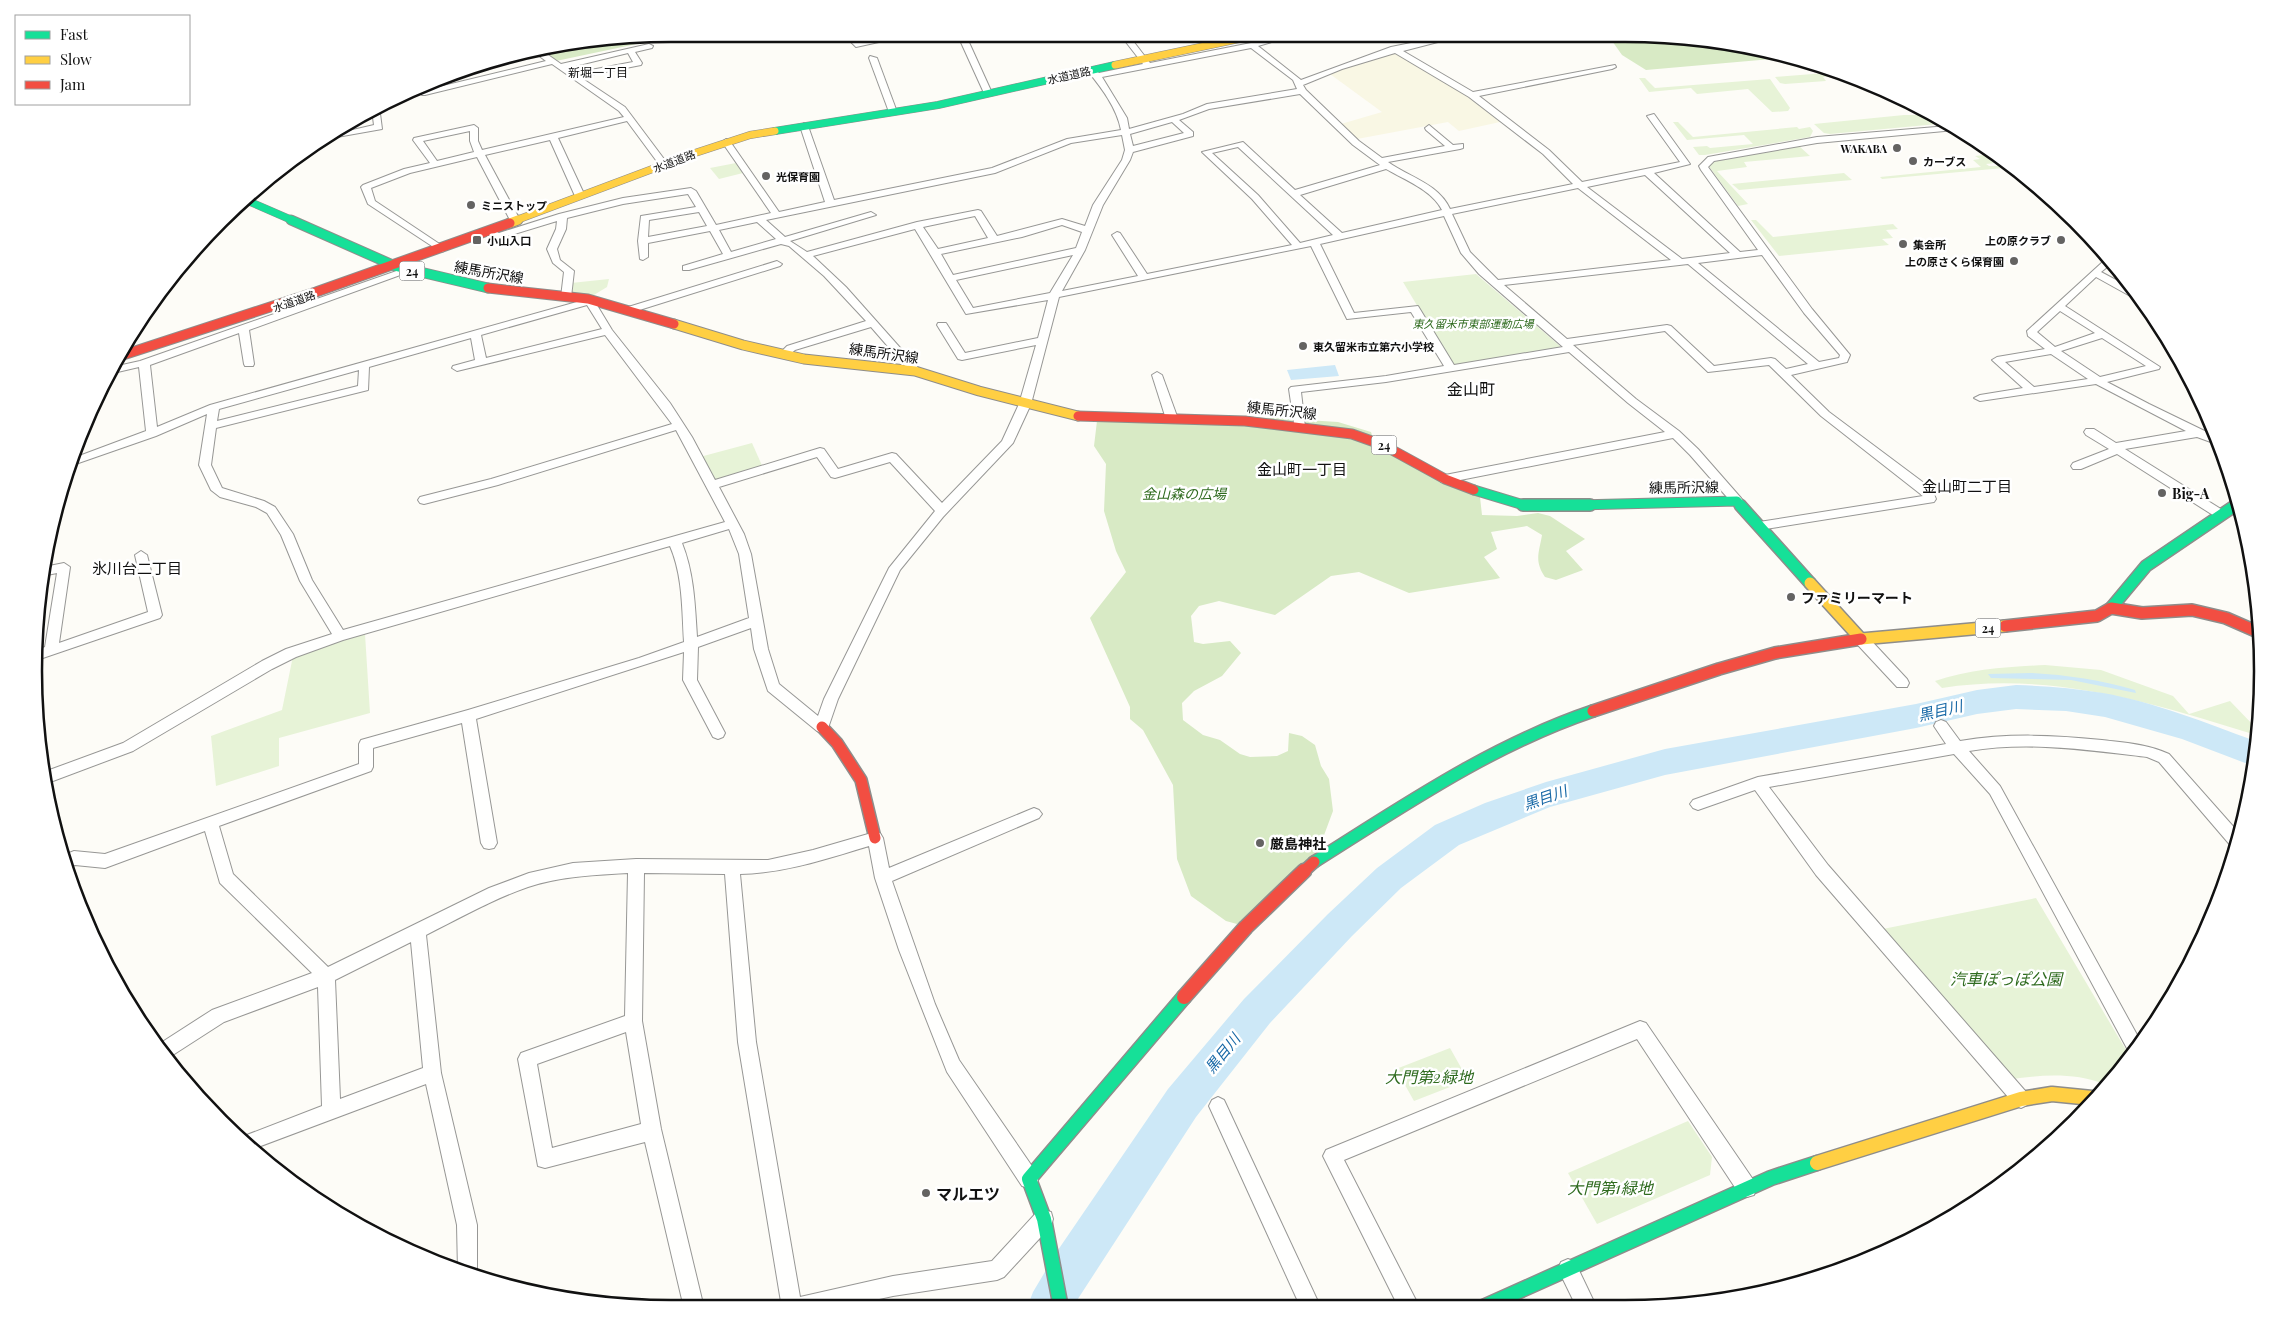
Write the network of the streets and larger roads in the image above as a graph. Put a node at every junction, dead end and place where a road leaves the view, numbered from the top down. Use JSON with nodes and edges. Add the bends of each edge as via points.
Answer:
{"nodes":[{"id":1,"x":854,"y":42,"type":"edge"},
{"id":2,"x":872,"y":42,"type":"edge"},
{"id":3,"x":965,"y":42,"type":"edge"},
{"id":4,"x":1130,"y":42,"type":"edge"},
{"id":5,"x":1245,"y":42,"type":"edge"},
{"id":6,"x":1251,"y":42,"type":"edge"},
{"id":7,"x":1428,"y":42,"type":"edge"},
{"id":8,"x":649,"y":46,"type":"dead end"},
{"id":9,"x":1394,"y":49,"type":"junction"},
{"id":10,"x":631,"y":51,"type":"junction"},
{"id":11,"x":544,"y":56,"type":"edge"},
{"id":12,"x":873,"y":58,"type":"dead end"},
{"id":13,"x":1145,"y":63,"type":"junction"},
{"id":14,"x":555,"y":64,"type":"junction"},
{"id":15,"x":1612,"y":66,"type":"dead end"},
{"id":16,"x":1094,"y":73,"type":"junction"},
{"id":17,"x":573,"y":76,"type":"junction"},
{"id":18,"x":1301,"y":87,"type":"junction"},
{"id":19,"x":425,"y":93,"type":"dead end"},
{"id":20,"x":988,"y":93,"type":"junction"},
{"id":21,"x":1472,"y":95,"type":"junction"},
{"id":22,"x":893,"y":112,"type":"junction"},
{"id":23,"x":377,"y":116,"type":"edge"},
{"id":24,"x":1651,"y":116,"type":"dead end"},
{"id":25,"x":629,"y":118,"type":"junction"},
{"id":26,"x":1174,"y":120,"type":"junction"},
{"id":27,"x":804,"y":126,"type":"junction"},
{"id":28,"x":1429,"y":128,"type":"dead end"},
{"id":29,"x":1942,"y":129,"type":"edge"},
{"id":30,"x":1127,"y":132,"type":"junction"},
{"id":31,"x":346,"y":134,"type":"edge"},
{"id":32,"x":552,"y":135,"type":"junction"},
{"id":33,"x":726,"y":142,"type":"junction"},
{"id":34,"x":1129,"y":150,"type":"junction"},
{"id":35,"x":479,"y":152,"type":"junction"},
{"id":36,"x":435,"y":164,"type":"junction"},
{"id":37,"x":664,"y":164,"type":"junction"},
{"id":38,"x":1384,"y":164,"type":"junction"},
{"id":39,"x":1647,"y":172,"type":"junction"},
{"id":40,"x":1580,"y":186,"type":"junction"},
{"id":41,"x":1293,"y":194,"type":"junction"},
{"id":42,"x":580,"y":196,"type":"junction"},
{"id":43,"x":253,"y":203,"type":"edge"},
{"id":44,"x":826,"y":204,"type":"junction"},
{"id":45,"x":701,"y":209,"type":"junction"},
{"id":46,"x":1447,"y":212,"type":"junction"},
{"id":47,"x":777,"y":215,"type":"junction"},
{"id":48,"x":871,"y":215,"type":"dead end"},
{"id":49,"x":562,"y":216,"type":"junction"},
{"id":50,"x":759,"y":219,"type":"junction"},
{"id":51,"x":515,"y":220,"type":"junction"},
{"id":52,"x":837,"y":224,"type":"junction"},
{"id":53,"x":917,"y":225,"type":"junction"},
{"id":54,"x":713,"y":228,"type":"junction"},
{"id":55,"x":488,"y":231,"type":"junction"},
{"id":56,"x":1089,"y":231,"type":"junction"},
{"id":57,"x":1117,"y":235,"type":"dead end"},
{"id":58,"x":1338,"y":235,"type":"junction"},
{"id":59,"x":994,"y":240,"type":"junction"},
{"id":60,"x":643,"y":241,"type":"junction"},
{"id":61,"x":1314,"y":242,"type":"junction"},
{"id":62,"x":788,"y":244,"type":"junction"},
{"id":63,"x":1298,"y":246,"type":"junction"},
{"id":64,"x":440,"y":249,"type":"junction"},
{"id":65,"x":1080,"y":250,"type":"junction"},
{"id":66,"x":936,"y":252,"type":"junction"},
{"id":67,"x":1764,"y":252,"type":"junction"},
{"id":68,"x":1738,"y":254,"type":"junction"},
{"id":69,"x":728,"y":255,"type":"junction"},
{"id":70,"x":806,"y":255,"type":"junction"},
{"id":71,"x":643,"y":257,"type":"dead end"},
{"id":72,"x":1684,"y":260,"type":"junction"},
{"id":73,"x":777,"y":264,"type":"dead end"},
{"id":74,"x":2104,"y":265,"type":"edge"},
{"id":75,"x":396,"y":266,"type":"junction"},
{"id":76,"x":686,"y":268,"type":"dead end"},
{"id":77,"x":409,"y":270,"type":"junction"},
{"id":78,"x":2095,"y":273,"type":"junction"},
{"id":79,"x":1144,"y":277,"type":"junction"},
{"id":80,"x":951,"y":278,"type":"junction"},
{"id":81,"x":1496,"y":283,"type":"junction"},
{"id":82,"x":2122,"y":287,"type":"edge"},
{"id":83,"x":1055,"y":294,"type":"junction"},
{"id":84,"x":566,"y":297,"type":"junction"},
{"id":85,"x":588,"y":301,"type":"junction"},
{"id":86,"x":2059,"y":306,"type":"junction"},
{"id":87,"x":629,"y":310,"type":"junction"},
{"id":88,"x":871,"y":323,"type":"junction"},
{"id":89,"x":942,"y":325,"type":"dead end"},
{"id":90,"x":243,"y":328,"type":"junction"},
{"id":91,"x":608,"y":331,"type":"junction"},
{"id":92,"x":476,"y":334,"type":"junction"},
{"id":93,"x":2104,"y":334,"type":"junction"},
{"id":94,"x":1043,"y":340,"type":"junction"},
{"id":95,"x":1567,"y":346,"type":"junction"},
{"id":96,"x":2052,"y":351,"type":"junction"},
{"id":97,"x":129,"y":353,"type":"edge"},
{"id":98,"x":784,"y":354,"type":"junction"},
{"id":99,"x":481,"y":362,"type":"junction"},
{"id":100,"x":144,"y":363,"type":"junction"},
{"id":101,"x":249,"y":364,"type":"dead end"},
{"id":102,"x":364,"y":364,"type":"junction"},
{"id":103,"x":1817,"y":366,"type":"junction"},
{"id":104,"x":458,"y":368,"type":"dead end"},
{"id":105,"x":121,"y":369,"type":"edge"},
{"id":106,"x":1451,"y":369,"type":"junction"},
{"id":107,"x":915,"y":371,"type":"junction"},
{"id":108,"x":1784,"y":373,"type":"junction"},
{"id":109,"x":1157,"y":375,"type":"dead end"},
{"id":110,"x":2096,"y":381,"type":"junction"},
{"id":111,"x":2032,"y":391,"type":"junction"},
{"id":112,"x":1980,"y":398,"type":"dead end"},
{"id":113,"x":1025,"y":404,"type":"junction"},
{"id":114,"x":214,"y":407,"type":"junction"},
{"id":115,"x":1172,"y":419,"type":"junction"},
{"id":116,"x":212,"y":426,"type":"junction"},
{"id":117,"x":678,"y":426,"type":"junction"},
{"id":118,"x":1299,"y":427,"type":"junction"},
{"id":119,"x":2090,"y":432,"type":"dead end"},
{"id":120,"x":152,"y":433,"type":"junction"},
{"id":121,"x":2199,"y":433,"type":"junction"},
{"id":122,"x":1675,"y":434,"type":"junction"},
{"id":123,"x":2208,"y":437,"type":"edge"},
{"id":124,"x":2116,"y":448,"type":"junction"},
{"id":125,"x":80,"y":459,"type":"edge"},
{"id":126,"x":2077,"y":466,"type":"dead end"},
{"id":127,"x":1445,"y":479,"type":"junction"},
{"id":128,"x":712,"y":485,"type":"junction"},
{"id":129,"x":424,"y":500,"type":"dead end"},
{"id":130,"x":1737,"y":501,"type":"junction"},
{"id":131,"x":2231,"y":507,"type":"edge"},
{"id":132,"x":942,"y":511,"type":"junction"},
{"id":133,"x":2220,"y":514,"type":"junction"},
{"id":134,"x":732,"y":524,"type":"junction"},
{"id":135,"x":1759,"y":526,"type":"junction"},
{"id":136,"x":675,"y":542,"type":"junction"},
{"id":137,"x":141,"y":555,"type":"dead end"},
{"id":138,"x":51,"y":570,"type":"edge"},
{"id":139,"x":2112,"y":608,"type":"junction"},
{"id":140,"x":756,"y":621,"type":"junction"},
{"id":141,"x":2252,"y":630,"type":"edge"},
{"id":142,"x":340,"y":636,"type":"junction"},
{"id":143,"x":1861,"y":639,"type":"junction"},
{"id":144,"x":691,"y":643,"type":"junction"},
{"id":145,"x":51,"y":651,"type":"junction"},
{"id":146,"x":43,"y":654,"type":"edge"},
{"id":147,"x":1902,"y":682,"type":"dead end"},
{"id":148,"x":468,"y":716,"type":"junction"},
{"id":149,"x":1941,"y":726,"type":"dead end"},
{"id":150,"x":822,"y":727,"type":"junction"},
{"id":151,"x":718,"y":732,"type":"dead end"},
{"id":152,"x":1955,"y":746,"type":"junction"},
{"id":153,"x":52,"y":775,"type":"edge"},
{"id":154,"x":1758,"y":783,"type":"junction"},
{"id":155,"x":1698,"y":804,"type":"dead end"},
{"id":156,"x":1034,"y":814,"type":"dead end"},
{"id":157,"x":210,"y":823,"type":"junction"},
{"id":158,"x":2231,"y":836,"type":"edge"},
{"id":159,"x":875,"y":838,"type":"junction"},
{"id":160,"x":489,"y":843,"type":"dead end"},
{"id":161,"x":72,"y":859,"type":"edge"},
{"id":162,"x":636,"y":866,"type":"junction"},
{"id":163,"x":732,"y":867,"type":"junction"},
{"id":164,"x":883,"y":878,"type":"junction"},
{"id":165,"x":418,"y":932,"type":"junction"},
{"id":166,"x":326,"y":976,"type":"junction"},
{"id":167,"x":633,"y":1022,"type":"junction"},
{"id":168,"x":2132,"y":1042,"type":"edge"},
{"id":169,"x":168,"y":1048,"type":"edge"},
{"id":170,"x":432,"y":1073,"type":"junction"},
{"id":171,"x":2086,"y":1097,"type":"edge"},
{"id":172,"x":2021,"y":1099,"type":"junction"},
{"id":173,"x":1218,"y":1106,"type":"dead end"},
{"id":174,"x":331,"y":1110,"type":"junction"},
{"id":175,"x":651,"y":1132,"type":"junction"},
{"id":176,"x":254,"y":1141,"type":"edge"},
{"id":177,"x":1029,"y":1179,"type":"junction"},
{"id":178,"x":1747,"y":1188,"type":"junction"},
{"id":179,"x":1045,"y":1227,"type":"junction"},
{"id":180,"x":468,"y":1267,"type":"edge"},
{"id":181,"x":1568,"y":1269,"type":"junction"},
{"id":182,"x":692,"y":1300,"type":"edge"},
{"id":183,"x":792,"y":1300,"type":"edge"},
{"id":184,"x":830,"y":1300,"type":"edge"},
{"id":185,"x":1059,"y":1300,"type":"edge"},
{"id":186,"x":1307,"y":1300,"type":"edge"},
{"id":187,"x":1406,"y":1300,"type":"edge"},
{"id":188,"x":1499,"y":1300,"type":"edge"},
{"id":189,"x":1583,"y":1300,"type":"edge"}],
"edges":[{"from":1,"to":2,"type":"street","via":[[856,45]]},
{"from":3,"to":20,"type":"street"},
{"from":4,"to":13,"type":"street"},
{"from":5,"to":13,"type":"street","name":"水道道路"},
{"from":6,"to":18,"type":"street"},
{"from":7,"to":9,"type":"street"},
{"from":8,"to":10,"type":"street"},
{"from":9,"to":18,"type":"street","via":[[1344,64]]},
{"from":9,"to":21,"type":"street"},
{"from":10,"to":14,"type":"street"},
{"from":10,"to":17,"type":"street","via":[[638,63]]},
{"from":11,"to":14,"type":"street"},
{"from":12,"to":22,"type":"street"},
{"from":13,"to":16,"type":"street","name":"水道道路"},
{"from":14,"to":17,"type":"street"},
{"from":14,"to":19,"type":"street"},
{"from":15,"to":21,"type":"street"},
{"from":16,"to":20,"type":"street","name":"水道道路"},
{"from":16,"to":30,"type":"street","via":[[1119,109]]},
{"from":17,"to":25,"type":"street","via":[[622,109]]},
{"from":18,"to":26,"type":"street","via":[[1207,107]]},
{"from":18,"to":38,"type":"street","via":[[1356,143]]},
{"from":20,"to":22,"type":"street","name":"水道道路"},
{"from":21,"to":40,"type":"street","via":[[1546,152]]},
{"from":22,"to":27,"type":"street","name":"水道道路"},
{"from":23,"to":31,"type":"street","via":[[379,127]]},
{"from":24,"to":39,"type":"street","via":[[1686,164]]},
{"from":25,"to":32,"type":"street"},
{"from":25,"to":37,"type":"street"},
{"from":26,"to":30,"type":"street"},
{"from":26,"to":34,"type":"street","via":[[1190,134]]},
{"from":27,"to":33,"type":"street","name":"水道道路"},
{"from":27,"to":44,"type":"street"},
{"from":28,"to":38,"type":"street","via":[[1455,147]]},
{"from":29,"to":67,"type":"street","via":[[1817,140],[1711,159],[1705,163],[1705,170]]},
{"from":30,"to":34,"type":"street"},
{"from":30,"to":44,"type":"street","via":[[1070,141],[996,170]]},
{"from":32,"to":35,"type":"street"},
{"from":32,"to":42,"type":"street"},
{"from":33,"to":37,"type":"street","name":"水道道路"},
{"from":33,"to":47,"type":"street"},
{"from":34,"to":56,"type":"street","via":[[1098,205]]},
{"from":35,"to":36,"type":"street"},
{"from":35,"to":36,"type":"street","via":[[474,141],[474,128],[417,140]]},
{"from":35,"to":51,"type":"street"},
{"from":36,"to":64,"type":"street","via":[[366,187],[371,202]]},
{"from":37,"to":42,"type":"street","name":"水道道路"},
{"from":38,"to":41,"type":"street"},
{"from":38,"to":46,"type":"street","via":[[1424,186],[1441,199]]},
{"from":39,"to":40,"type":"street"},
{"from":39,"to":68,"type":"street"},
{"from":40,"to":46,"type":"street"},
{"from":40,"to":72,"type":"street"},
{"from":41,"to":58,"type":"street"},
{"from":41,"to":63,"type":"street","via":[[1240,144],[1206,152],[1255,197]]},
{"from":42,"to":51,"type":"street","name":"水道道路"},
{"from":43,"to":75,"type":"street","name":"練馬所沢線","number":"24"},
{"from":44,"to":47,"type":"street"},
{"from":44,"to":52,"type":"street"},
{"from":45,"to":49,"type":"street","via":[[692,191],[623,201]]},
{"from":45,"to":54,"type":"street"},
{"from":45,"to":60,"type":"street","via":[[644,218]]},
{"from":46,"to":58,"type":"street"},
{"from":46,"to":81,"type":"street","via":[[1466,253]]},
{"from":47,"to":50,"type":"street"},
{"from":48,"to":52,"type":"street"},
{"from":49,"to":55,"type":"street","via":[[498,236]]},
{"from":49,"to":84,"type":"street","via":[[561,229],[552,249],[556,261],[569,271]]},
{"from":50,"to":54,"type":"street"},
{"from":50,"to":62,"type":"street"},
{"from":51,"to":55,"type":"street","name":"水道道路"},
{"from":52,"to":62,"type":"street"},
{"from":53,"to":59,"type":"street","via":[[978,213]]},
{"from":53,"to":66,"type":"street"},
{"from":53,"to":70,"type":"street"},
{"from":54,"to":60,"type":"street"},
{"from":54,"to":69,"type":"street"},
{"from":55,"to":64,"type":"street","name":"水道道路"},
{"from":56,"to":59,"type":"street","via":[[1062,222]]},
{"from":56,"to":65,"type":"street"},
{"from":57,"to":79,"type":"street"},
{"from":58,"to":61,"type":"street"},
{"from":59,"to":66,"type":"street"},
{"from":60,"to":71,"type":"street"},
{"from":61,"to":63,"type":"street"},
{"from":61,"to":106,"type":"street","via":[[1351,317],[1414,308]]},
{"from":62,"to":69,"type":"street"},
{"from":62,"to":70,"type":"street"},
{"from":63,"to":79,"type":"street"},
{"from":64,"to":75,"type":"street","name":"水道道路"},
{"from":65,"to":80,"type":"street"},
{"from":65,"to":83,"type":"street"},
{"from":66,"to":80,"type":"street"},
{"from":67,"to":68,"type":"street"},
{"from":67,"to":103,"type":"street","via":[[1845,355],[1842,360]]},
{"from":68,"to":72,"type":"street"},
{"from":69,"to":76,"type":"street"},
{"from":70,"to":88,"type":"street"},
{"from":72,"to":81,"type":"street"},
{"from":72,"to":103,"type":"street"},
{"from":73,"to":87,"type":"street"},
{"from":74,"to":78,"type":"street"},
{"from":75,"to":77,"type":"street","name":"練馬所沢線","number":"24"},
{"from":75,"to":97,"type":"street","name":"水道道路"},
{"from":77,"to":84,"type":"street","name":"練馬所沢線","number":"24","via":[[491,290]]},
{"from":77,"to":90,"type":"street"},
{"from":78,"to":82,"type":"street"},
{"from":78,"to":86,"type":"street"},
{"from":79,"to":83,"type":"street"},
{"from":80,"to":83,"type":"street","via":[[970,312]]},
{"from":81,"to":95,"type":"street"},
{"from":83,"to":94,"type":"street"},
{"from":84,"to":85,"type":"street","name":"練馬所沢線","number":"24"},
{"from":85,"to":87,"type":"street","name":"練馬所沢線","number":"24"},
{"from":85,"to":91,"type":"street"},
{"from":85,"to":92,"type":"street"},
{"from":86,"to":93,"type":"street"},
{"from":86,"to":96,"type":"street","via":[[2032,331]]},
{"from":87,"to":98,"type":"street","name":"練馬所沢線","number":"24","via":[[710,336]]},
{"from":88,"to":98,"type":"street","via":[[791,348]]},
{"from":88,"to":107,"type":"street"},
{"from":89,"to":94,"type":"street","via":[[962,356]]},
{"from":90,"to":100,"type":"street"},
{"from":90,"to":101,"type":"street"},
{"from":91,"to":99,"type":"street"},
{"from":91,"to":117,"type":"street","via":[[643,373]]},
{"from":92,"to":99,"type":"street"},
{"from":92,"to":102,"type":"street"},
{"from":93,"to":96,"type":"street"},
{"from":93,"to":110,"type":"street","via":[[2155,367]]},
{"from":94,"to":113,"type":"street"},
{"from":95,"to":106,"type":"street"},
{"from":95,"to":108,"type":"street","via":[[1667,328],[1712,370],[1771,361]]},
{"from":95,"to":122,"type":"street"},
{"from":96,"to":110,"type":"street"},
{"from":96,"to":111,"type":"street","via":[[1997,360]]},
{"from":98,"to":107,"type":"street","name":"練馬所沢線","number":"24"},
{"from":99,"to":104,"type":"street"},
{"from":100,"to":105,"type":"street"},
{"from":100,"to":120,"type":"street"},
{"from":102,"to":114,"type":"street"},
{"from":102,"to":116,"type":"street","via":[[364,388]]},
{"from":103,"to":108,"type":"street"},
{"from":106,"to":118,"type":"street","via":[[1295,389]]},
{"from":107,"to":113,"type":"street","name":"練馬所沢線","number":"24"},
{"from":108,"to":135,"type":"street","via":[[1825,414],[1928,492],[1930,499]]},
{"from":109,"to":115,"type":"street"},
{"from":110,"to":111,"type":"street"},
{"from":110,"to":121,"type":"street"},
{"from":111,"to":112,"type":"street"},
{"from":113,"to":115,"type":"street","name":"練馬所沢線","number":"24","via":[[1075,416]]},
{"from":113,"to":132,"type":"street","via":[[1008,443]]},
{"from":114,"to":116,"type":"street"},
{"from":114,"to":120,"type":"street"},
{"from":115,"to":118,"type":"street","name":"練馬所沢線","number":"24","via":[[1244,421]]},
{"from":116,"to":142,"type":"street","via":[[206,466],[217,490],[271,510],[287,534],[306,581]]},
{"from":117,"to":128,"type":"street"},
{"from":117,"to":129,"type":"street"},
{"from":118,"to":127,"type":"street","name":"練馬所沢線","number":"24","via":[[1368,438]]},
{"from":119,"to":124,"type":"street"},
{"from":120,"to":125,"type":"street"},
{"from":121,"to":123,"type":"street"},
{"from":121,"to":124,"type":"street"},
{"from":122,"to":127,"type":"street"},
{"from":122,"to":130,"type":"street"},
{"from":124,"to":126,"type":"street"},
{"from":124,"to":133,"type":"street"},
{"from":127,"to":130,"type":"street","name":"練馬所沢線","number":"24","via":[[1528,506]]},
{"from":128,"to":132,"type":"street","via":[[820,452],[835,474],[892,458]]},
{"from":128,"to":134,"type":"street"},
{"from":130,"to":135,"type":"street","name":"練馬所沢線"},
{"from":131,"to":133,"type":"street"},
{"from":132,"to":150,"type":"street","via":[[893,573],[831,699]]},
{"from":133,"to":139,"type":"street","via":[[2146,566]]},
{"from":134,"to":136,"type":"street"},
{"from":134,"to":140,"type":"street","via":[[745,554]]},
{"from":135,"to":143,"type":"street","name":"練馬所沢線"},
{"from":136,"to":142,"type":"street"},
{"from":136,"to":144,"type":"street","via":[[682,559],[688,593]]},
{"from":137,"to":145,"type":"street","via":[[155,615]]},
{"from":138,"to":145,"type":"street","via":[[64,567]]},
{"from":139,"to":141,"type":"street","via":[[2137,614],[2175,610],[2206,613]]},
{"from":139,"to":143,"type":"street","number":"24","via":[[2098,616],[2085,618]]},
{"from":140,"to":144,"type":"street"},
{"from":140,"to":150,"type":"street","via":[[773,686]]},
{"from":142,"to":153,"type":"street","via":[[267,665],[128,747]]},
{"from":143,"to":147,"type":"street"},
{"from":143,"to":177,"type":"street","via":[[1774,653],[1551,725],[1441,782],[1317,860],[1234,939]]},
{"from":144,"to":148,"type":"street","via":[[643,662]]},
{"from":144,"to":151,"type":"street","via":[[690,680]]},
{"from":145,"to":146,"type":"street"},
{"from":148,"to":157,"type":"street","via":[[366,744],[366,767]]},
{"from":148,"to":160,"type":"street"},
{"from":149,"to":152,"type":"street"},
{"from":150,"to":159,"type":"street","via":[[837,743],[861,780]]},
{"from":152,"to":154,"type":"street"},
{"from":152,"to":158,"type":"street","via":[[1995,741],[2058,741],[2149,751],[2164,758]]},
{"from":152,"to":168,"type":"street","via":[[1995,790]]},
{"from":154,"to":155,"type":"street"},
{"from":154,"to":172,"type":"street","via":[[1822,870]]},
{"from":156,"to":164,"type":"street"},
{"from":157,"to":161,"type":"street","via":[[105,861]]},
{"from":157,"to":166,"type":"street","via":[[226,878]]},
{"from":159,"to":163,"type":"street","via":[[768,867]]},
{"from":159,"to":164,"type":"street"},
{"from":162,"to":163,"type":"street"},
{"from":162,"to":165,"type":"street","via":[[573,870],[529,880],[495,893]]},
{"from":162,"to":167,"type":"street"},
{"from":163,"to":183,"type":"street","via":[[748,1042]]},
{"from":164,"to":177,"type":"street","via":[[924,995],[954,1066]]},
{"from":165,"to":166,"type":"street"},
{"from":165,"to":170,"type":"street"},
{"from":166,"to":169,"type":"street","via":[[218,1016]]},
{"from":166,"to":174,"type":"street"},
{"from":167,"to":175,"type":"street"},
{"from":167,"to":175,"type":"street","via":[[528,1060],[545,1159]]},
{"from":170,"to":174,"type":"street"},
{"from":170,"to":180,"type":"street","via":[[467,1225]]},
{"from":171,"to":172,"type":"street","via":[[2052,1094]]},
{"from":172,"to":178,"type":"street","via":[[1806,1166]]},
{"from":173,"to":186,"type":"street"},
{"from":174,"to":176,"type":"street"},
{"from":175,"to":182,"type":"street"},
{"from":177,"to":179,"type":"street"},
{"from":178,"to":181,"type":"street"},
{"from":178,"to":187,"type":"street","via":[[1640,1029],[1332,1156]]},
{"from":179,"to":184,"type":"street","via":[[998,1270],[894,1286]]},
{"from":179,"to":185,"type":"street"},
{"from":181,"to":188,"type":"street"},
{"from":181,"to":189,"type":"street"}]}
